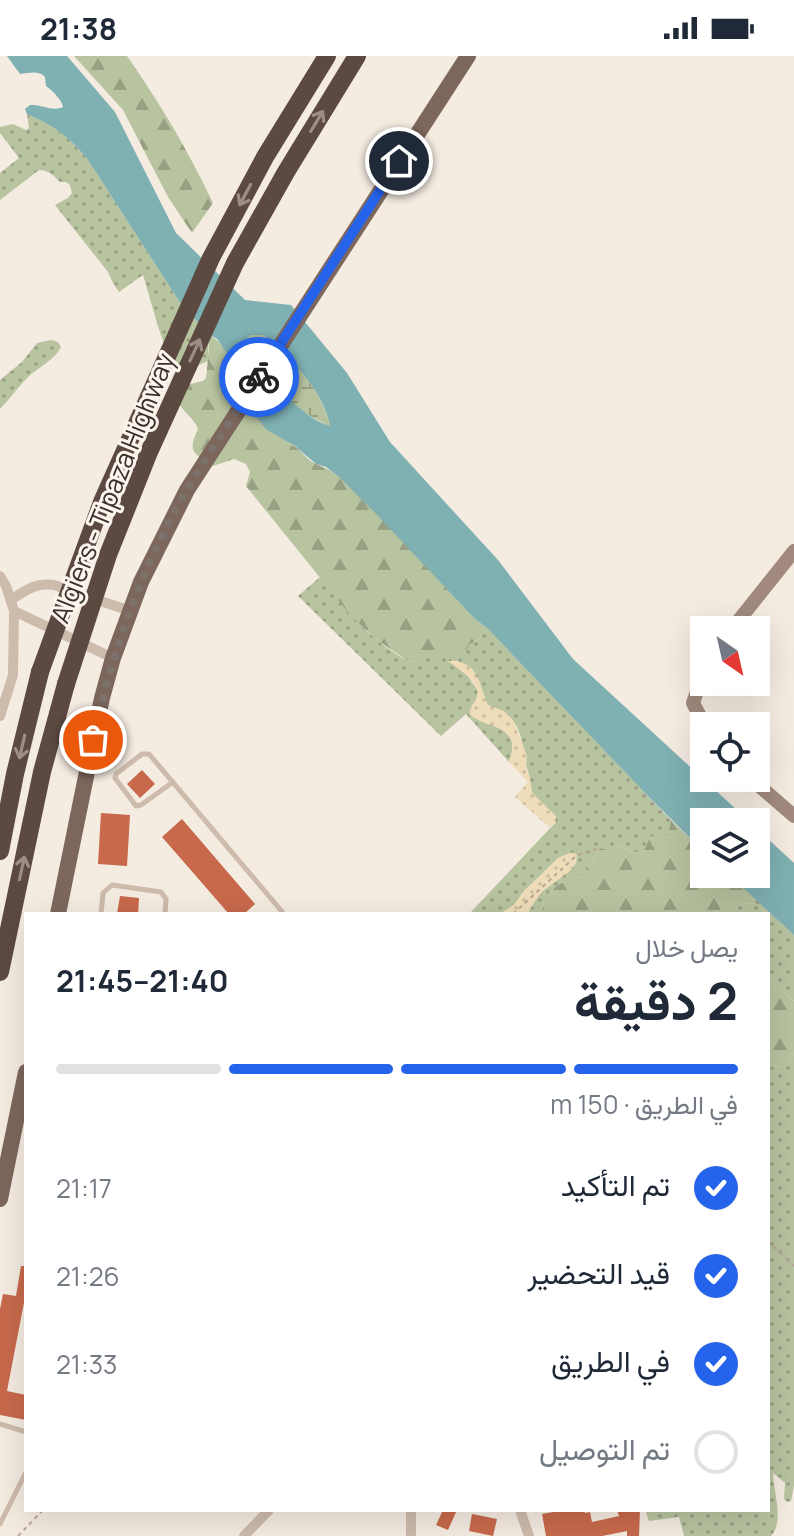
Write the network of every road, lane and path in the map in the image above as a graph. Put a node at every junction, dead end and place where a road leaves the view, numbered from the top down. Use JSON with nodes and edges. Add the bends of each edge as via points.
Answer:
{"nodes":[{"id":1,"x":327,"y":56,"type":"edge"},
{"id":2,"x":357,"y":56,"type":"edge"},
{"id":3,"x":468,"y":56,"type":"edge"},
{"id":4,"x":794,"y":551,"type":"edge"},
{"id":5,"x":0,"y":576,"type":"edge"},
{"id":6,"x":13,"y":605,"type":"junction"},
{"id":7,"x":130,"y":611,"type":"junction"},
{"id":8,"x":742,"y":616,"type":"edge"},
{"id":9,"x":113,"y":658,"type":"junction"},
{"id":10,"x":0,"y":716,"type":"edge"},
{"id":11,"x":173,"y":782,"type":"junction"},
{"id":12,"x":766,"y":792,"type":"edge"},
{"id":13,"x":794,"y":816,"type":"edge"},
{"id":14,"x":600,"y":848,"type":"dead end"},
{"id":15,"x":0,"y":851,"type":"edge"},
{"id":16,"x":58,"y":912,"type":"edge"},
{"id":17,"x":101,"y":912,"type":"edge"},
{"id":18,"x":165,"y":912,"type":"edge"},
{"id":19,"x":282,"y":912,"type":"edge"},
{"id":20,"x":515,"y":912,"type":"edge"},
{"id":21,"x":0,"y":972,"type":"edge"},
{"id":22,"x":24,"y":1082,"type":"edge"},
{"id":23,"x":0,"y":1199,"type":"edge"},
{"id":24,"x":770,"y":1243,"type":"edge"},
{"id":25,"x":794,"y":1266,"type":"edge"},
{"id":26,"x":0,"y":1424,"type":"edge"},
{"id":27,"x":24,"y":1431,"type":"edge"},
{"id":28,"x":24,"y":1476,"type":"edge"},
{"id":29,"x":41,"y":1512,"type":"edge"},
{"id":30,"x":267,"y":1512,"type":"edge"},
{"id":31,"x":411,"y":1512,"type":"edge"},
{"id":32,"x":521,"y":1512,"type":"edge"},
{"id":33,"x":0,"y":1524,"type":"edge"},
{"id":34,"x":18,"y":1536,"type":"edge"},
{"id":35,"x":244,"y":1536,"type":"edge"},
{"id":36,"x":411,"y":1536,"type":"edge"},
{"id":37,"x":529,"y":1536,"type":"edge"}],
"edges":[{"from":1,"to":15,"type":"highway","name":"Algiers - Tipaza Highway","one_way":true,"bridge":true,"via":[[211,258],[102,502],[40,672]]},
{"from":21,"to":2,"type":"highway","name":"Algiers - Tipaza Highway","one_way":true,"bridge":true,"via":[[42,772],[108,555],[235,263]]},
{"from":3,"to":7,"type":"main road","via":[[187,490]]},
{"from":4,"to":8,"type":"street"},
{"from":5,"to":6,"type":"street"},
{"from":6,"to":7,"type":"street","via":[[32,586],[43,583]]},
{"from":6,"to":9,"type":"street"},
{"from":6,"to":10,"type":"street","via":[[13,675]]},
{"from":7,"to":9,"type":"main road"},
{"from":9,"to":16,"type":"main road"},
{"from":11,"to":11,"type":"lane","via":[[139,806],[115,778],[144,753]]},
{"from":11,"to":19,"type":"lane"},
{"from":12,"to":13,"type":"street"},
{"from":14,"to":20,"type":"path","via":[[577,855]]},
{"from":17,"to":18,"type":"lane","via":[[103,893],[116,885],[161,892]]},
{"from":22,"to":23,"type":"main road"},
{"from":24,"to":25,"type":"path"},
{"from":26,"to":27,"type":"lane"},
{"from":28,"to":33,"type":"lane"},
{"from":29,"to":34,"type":"path"},
{"from":30,"to":35,"type":"street"},
{"from":31,"to":36,"type":"street"},
{"from":32,"to":37,"type":"street"}]}
